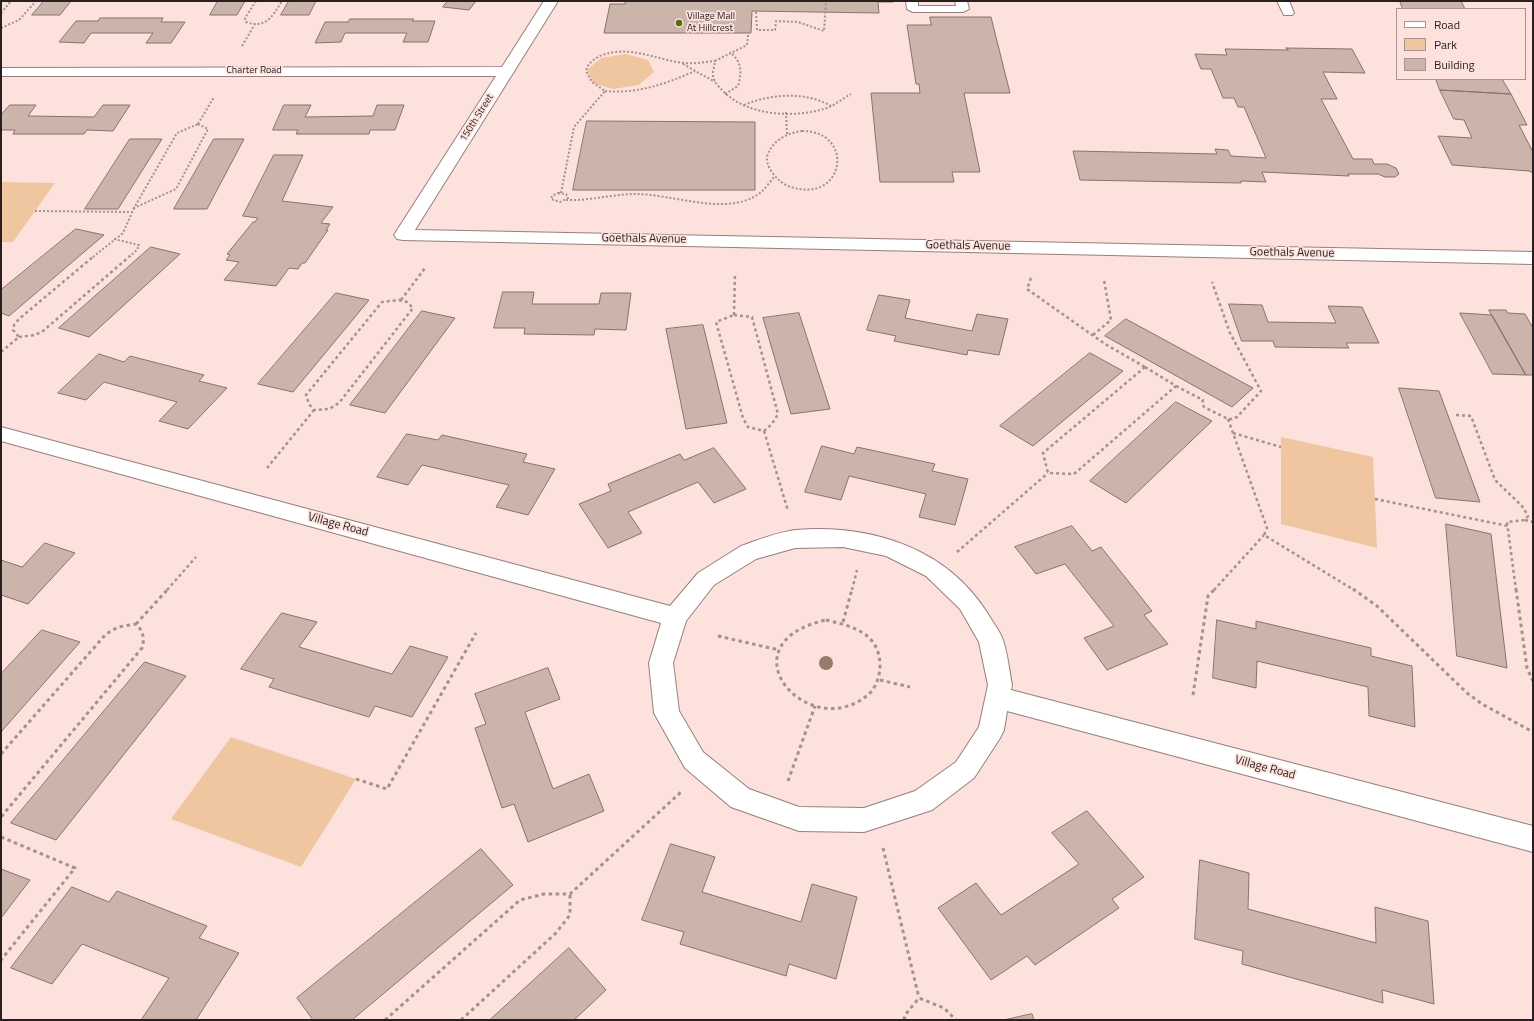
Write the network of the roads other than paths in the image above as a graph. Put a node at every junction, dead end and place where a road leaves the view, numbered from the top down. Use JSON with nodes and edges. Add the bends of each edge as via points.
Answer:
{"nodes":[{"id":1,"x":551,"y":1,"type":"edge"},
{"id":2,"x":912,"y":1,"type":"edge"},
{"id":3,"x":961,"y":1,"type":"edge"},
{"id":4,"x":1283,"y":1,"type":"edge"},
{"id":5,"x":1288,"y":13,"type":"dead end"},
{"id":6,"x":506,"y":71,"type":"junction"},
{"id":7,"x":1,"y":72,"type":"edge"},
{"id":8,"x":403,"y":235,"type":"joint"},
{"id":9,"x":1533,"y":258,"type":"edge"},
{"id":10,"x":1,"y":434,"type":"edge"},
{"id":11,"x":675,"y":616,"type":"junction"},
{"id":12,"x":998,"y":697,"type":"junction"},
{"id":13,"x":1533,"y":839,"type":"edge"}],
"edges":[{"from":1,"to":6,"type":"street","name":"150th Street"},
{"from":2,"to":3,"type":"lane","via":[[913,9],[963,9]]},
{"from":4,"to":5,"type":"lane"},
{"from":6,"to":7,"type":"street","name":"Charter Road"},
{"from":6,"to":8,"type":"street","name":"150th Street"},
{"from":8,"to":9,"type":"street","name":"Goethals Avenue"},
{"from":10,"to":11,"type":"street","name":"Village Road"},
{"from":11,"to":12,"type":"street","via":[[706,579],[749,552],[795,539],[843,538],[891,548],[934,570],[968,602],[991,640],[1000,685]]},
{"from":11,"to":12,"type":"street","via":[[660,663],[667,713],[694,760],[740,798],[799,819],[864,820],[923,801],[965,770],[991,730]]},
{"from":12,"to":13,"type":"street","name":"Village Road"}]}
